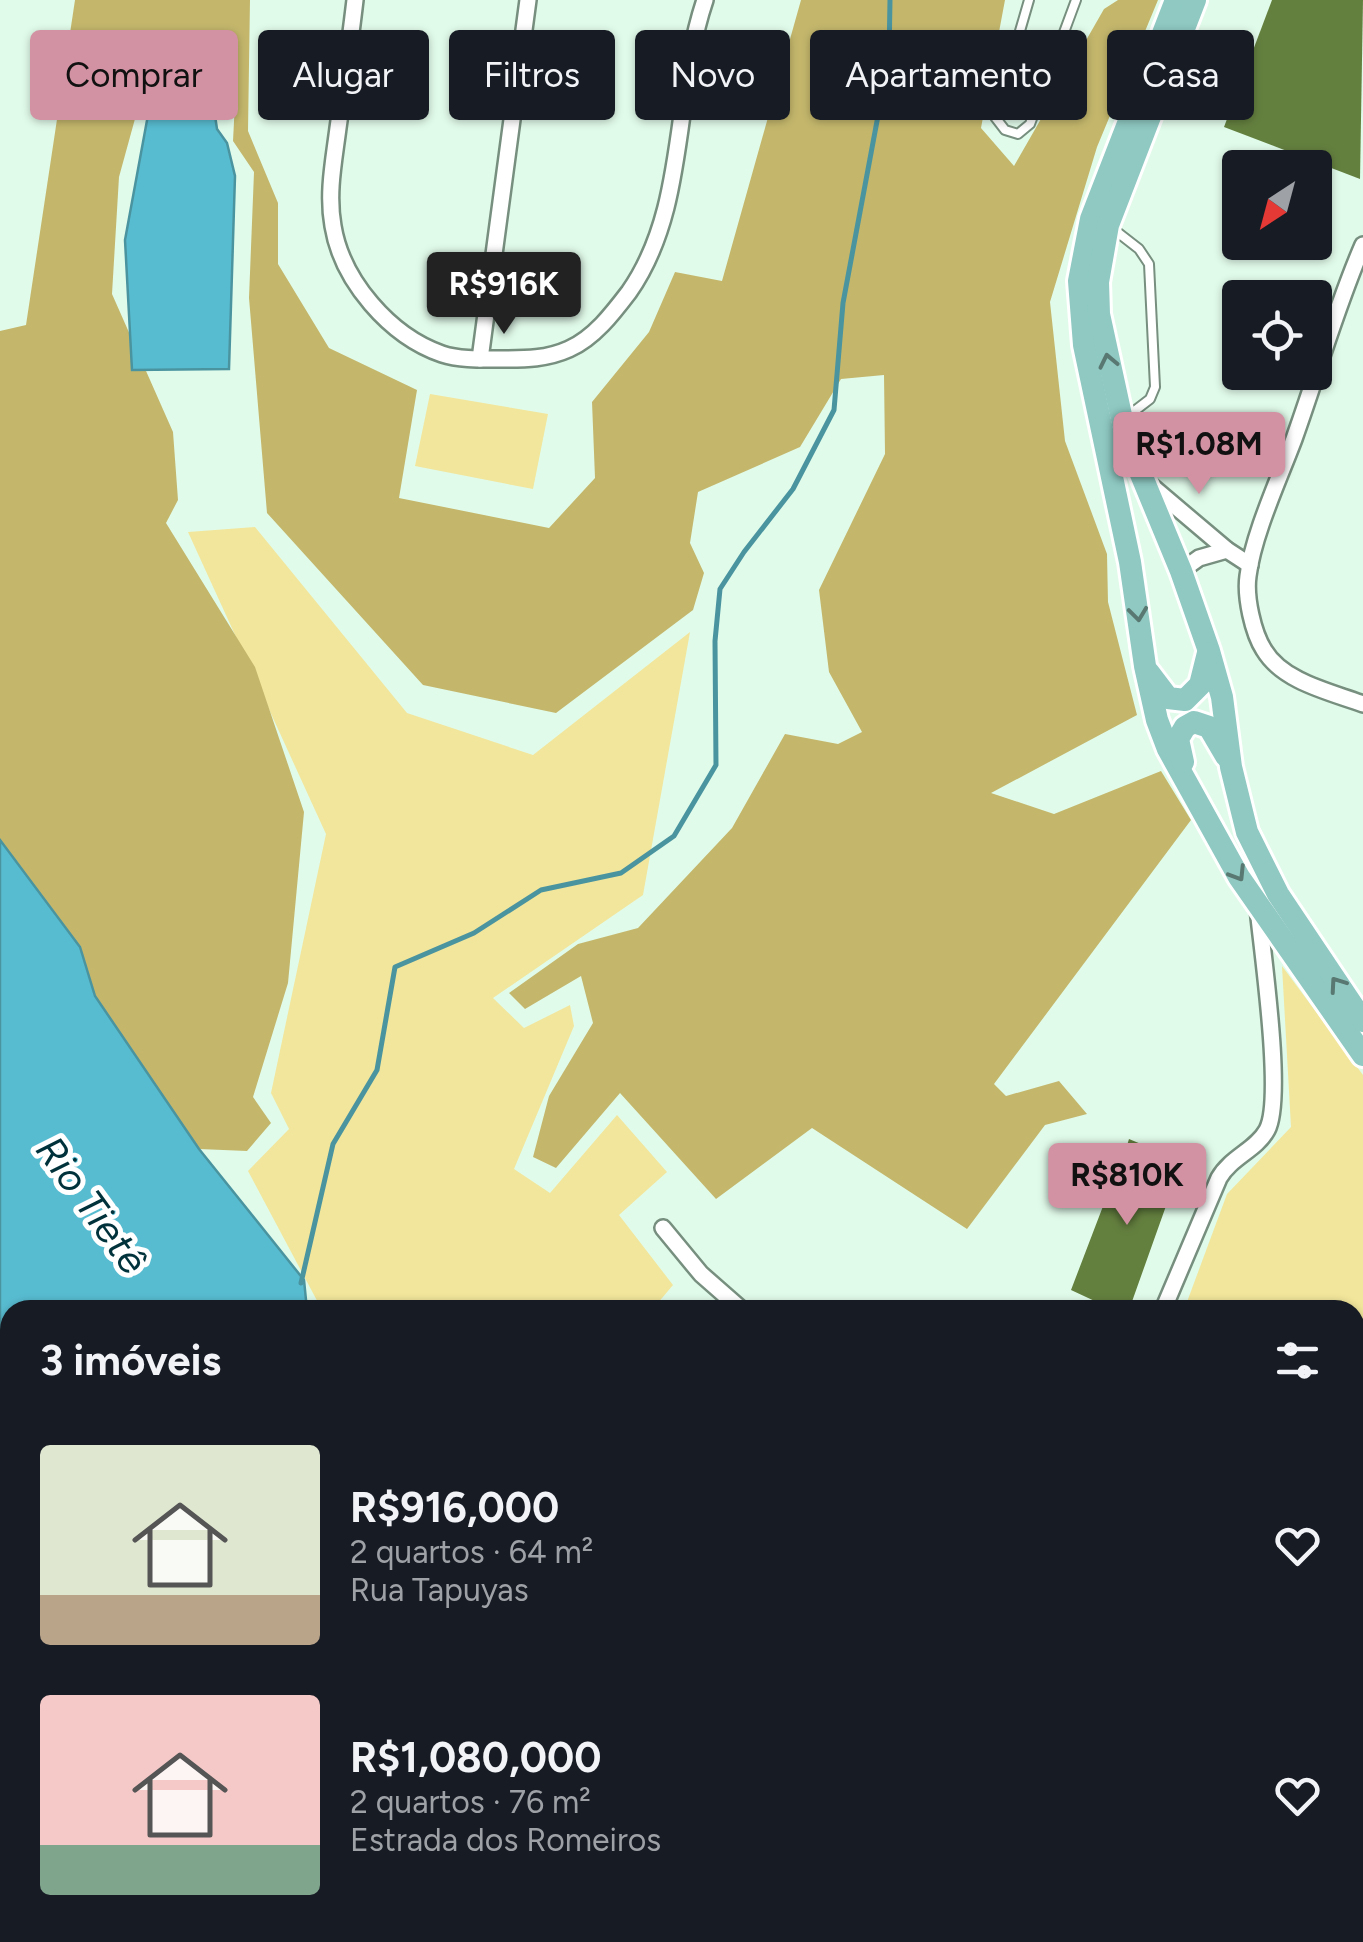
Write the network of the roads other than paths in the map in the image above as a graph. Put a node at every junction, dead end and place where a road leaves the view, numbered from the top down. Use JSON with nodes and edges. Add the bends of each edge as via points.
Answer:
{"nodes":[{"id":1,"x":356,"y":0,"type":"edge"},
{"id":2,"x":528,"y":0,"type":"edge"},
{"id":3,"x":705,"y":0,"type":"edge"},
{"id":4,"x":1030,"y":0,"type":"edge"},
{"id":5,"x":1076,"y":0,"type":"edge"},
{"id":6,"x":1176,"y":0,"type":"edge"},
{"id":7,"x":1196,"y":0,"type":"edge"},
{"id":8,"x":1108,"y":225,"type":"junction"},
{"id":9,"x":1363,"y":245,"type":"edge"},
{"id":10,"x":480,"y":359,"type":"junction"},
{"id":11,"x":1121,"y":421,"type":"junction"},
{"id":12,"x":1142,"y":479,"type":"junction"},
{"id":13,"x":1227,"y":550,"type":"junction"},
{"id":14,"x":1250,"y":565,"type":"junction"},
{"id":15,"x":1181,"y":571,"type":"junction"},
{"id":16,"x":1209,"y":651,"type":"junction"},
{"id":17,"x":1145,"y":666,"type":"junction"},
{"id":18,"x":1363,"y":704,"type":"edge"},
{"id":19,"x":1232,"y":767,"type":"junction"},
{"id":20,"x":1190,"y":790,"type":"junction"},
{"id":21,"x":1258,"y":906,"type":"junction"},
{"id":22,"x":1363,"y":1022,"type":"edge"},
{"id":23,"x":1363,"y":1055,"type":"edge"},
{"id":24,"x":663,"y":1228,"type":"dead end"},
{"id":25,"x":731,"y":1300,"type":"edge"},
{"id":26,"x":1168,"y":1300,"type":"edge"}],
"edges":[{"from":1,"to":10,"type":"street","via":[[330,185],[342,257],[356,284],[394,324],[446,355]]},
{"from":2,"to":10,"type":"street"},
{"from":3,"to":10,"type":"street","via":[[663,214],[631,289],[573,348],[534,360]]},
{"from":4,"to":5,"type":"lane","via":[[995,117],[1018,134],[1030,124]]},
{"from":6,"to":17,"type":"main road","one_way":true,"via":[[1090,220],[1080,280],[1084,345]]},
{"from":7,"to":8,"type":"main road"},
{"from":11,"to":8,"type":"main road","one_way":true,"via":[[1098,314]]},
{"from":8,"to":11,"type":"lane","via":[[1148,264],[1155,387]]},
{"from":9,"to":14,"type":"street"},
{"from":11,"to":12,"type":"main road"},
{"from":12,"to":13,"type":"street"},
{"from":12,"to":15,"type":"main road"},
{"from":13,"to":14,"type":"street"},
{"from":13,"to":15,"type":"street"},
{"from":14,"to":18,"type":"street","via":[[1249,598],[1264,650],[1302,681]]},
{"from":15,"to":16,"type":"main road"},
{"from":16,"to":17,"type":"main road","via":[[1200,685],[1185,700],[1168,698]]},
{"from":16,"to":19,"type":"main road"},
{"from":17,"to":20,"type":"main road","via":[[1156,720]]},
{"from":19,"to":20,"type":"main road","via":[[1209,727],[1194,722],[1178,739]]},
{"from":22,"to":19,"type":"main road","one_way":true,"via":[[1256,852]]},
{"from":20,"to":21,"type":"main road","one_way":true},
{"from":21,"to":23,"type":"main road"},
{"from":21,"to":26,"type":"street","via":[[1272,1116],[1260,1140],[1218,1178]]},
{"from":24,"to":25,"type":"street"}]}
